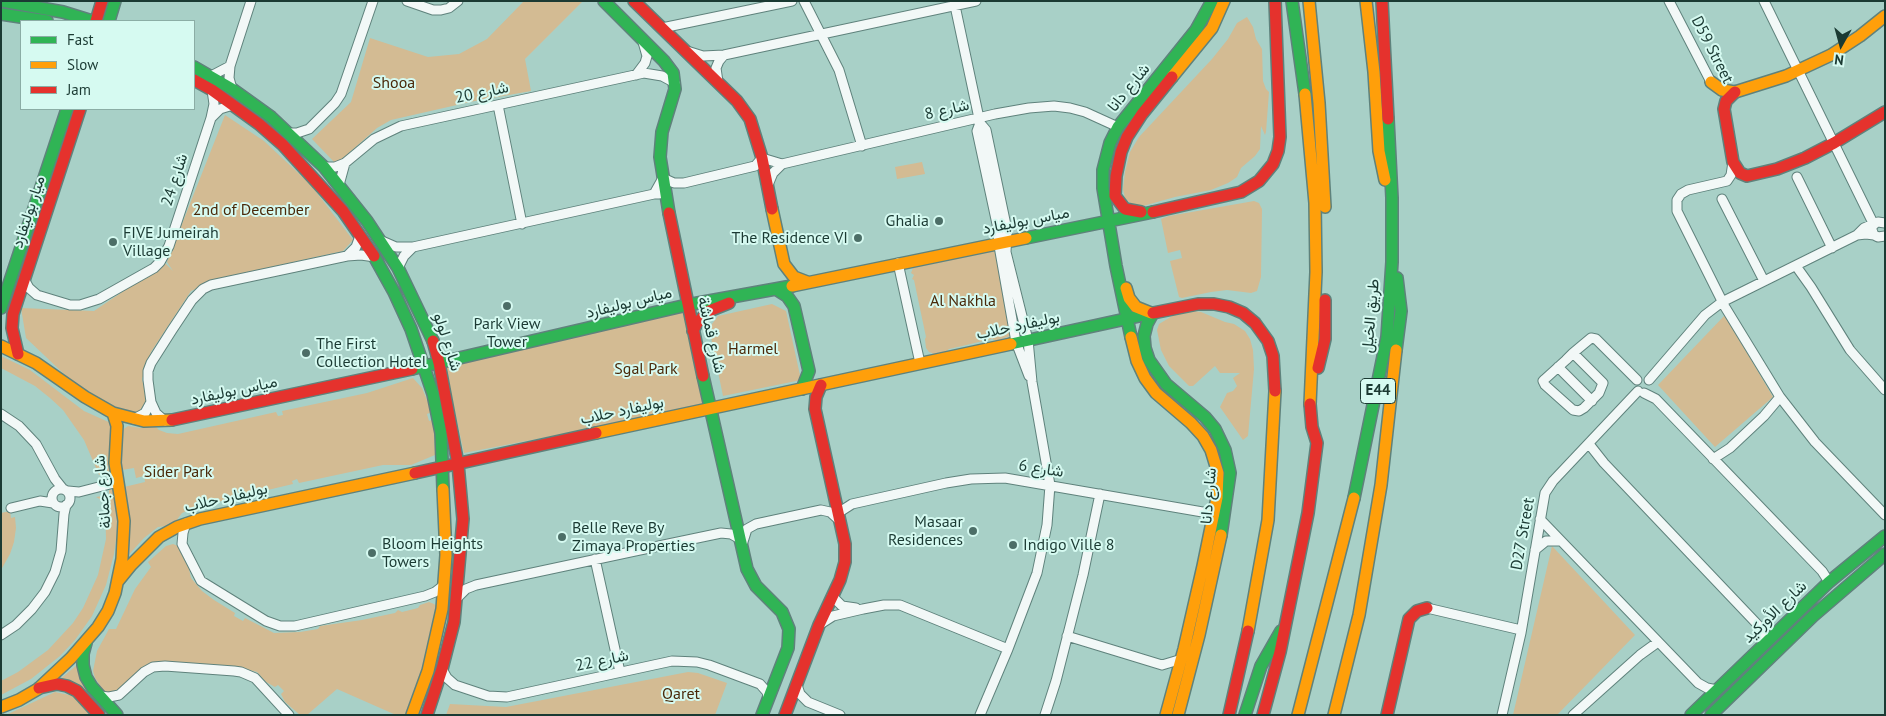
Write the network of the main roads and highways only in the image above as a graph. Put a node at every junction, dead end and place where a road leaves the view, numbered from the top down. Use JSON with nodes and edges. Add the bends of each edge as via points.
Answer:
{"nodes":[{"id":1,"x":2,"y":1,"type":"edge"},
{"id":2,"x":102,"y":1,"type":"edge"},
{"id":3,"x":115,"y":1,"type":"edge"},
{"id":4,"x":604,"y":1,"type":"edge"},
{"id":5,"x":634,"y":1,"type":"edge"},
{"id":6,"x":1212,"y":1,"type":"edge"},
{"id":7,"x":1224,"y":1,"type":"edge"},
{"id":8,"x":1275,"y":1,"type":"edge"},
{"id":9,"x":1292,"y":1,"type":"edge"},
{"id":10,"x":1309,"y":1,"type":"edge"},
{"id":11,"x":1366,"y":1,"type":"edge"},
{"id":12,"x":1382,"y":1,"type":"edge"},
{"id":13,"x":1,"y":14,"type":"edge"},
{"id":14,"x":1885,"y":16,"type":"edge"},
{"id":15,"x":40,"y":20,"type":"edge"},
{"id":16,"x":90,"y":20,"type":"edge"},
{"id":17,"x":94,"y":20,"type":"edge"},
{"id":18,"x":109,"y":20,"type":"edge"},
{"id":19,"x":195,"y":68,"type":"edge"},
{"id":20,"x":195,"y":81,"type":"edge"},
{"id":21,"x":1735,"y":92,"type":"junction"},
{"id":22,"x":67,"y":110,"type":"edge"},
{"id":23,"x":80,"y":110,"type":"edge"},
{"id":24,"x":1885,"y":112,"type":"edge"},
{"id":25,"x":1725,"y":114,"type":"junction"},
{"id":26,"x":315,"y":158,"type":"junction"},
{"id":27,"x":306,"y":168,"type":"junction"},
{"id":28,"x":1392,"y":198,"type":"junction"},
{"id":29,"x":1153,"y":212,"type":"junction"},
{"id":30,"x":1108,"y":221,"type":"junction"},
{"id":31,"x":1392,"y":262,"type":"junction"},
{"id":32,"x":1116,"y":266,"type":"junction"},
{"id":33,"x":809,"y":282,"type":"junction"},
{"id":34,"x":776,"y":289,"type":"junction"},
{"id":35,"x":744,"y":295,"type":"junction"},
{"id":36,"x":6,"y":299,"type":"edge"},
{"id":37,"x":687,"y":305,"type":"junction"},
{"id":38,"x":1153,"y":313,"type":"junction"},
{"id":39,"x":1126,"y":319,"type":"junction"},
{"id":40,"x":693,"y":331,"type":"junction"},
{"id":41,"x":1,"y":346,"type":"edge"},
{"id":42,"x":18,"y":354,"type":"junction"},
{"id":43,"x":440,"y":363,"type":"junction"},
{"id":44,"x":424,"y":366,"type":"junction"},
{"id":45,"x":1311,"y":383,"type":"junction"},
{"id":46,"x":822,"y":384,"type":"junction"},
{"id":47,"x":802,"y":389,"type":"junction"},
{"id":48,"x":711,"y":408,"type":"junction"},
{"id":49,"x":114,"y":414,"type":"junction"},
{"id":50,"x":458,"y":464,"type":"junction"},
{"id":51,"x":442,"y":467,"type":"junction"},
{"id":52,"x":360,"y":484,"type":"junction"},
{"id":53,"x":351,"y":496,"type":"dead end"},
{"id":54,"x":1219,"y":515,"type":"junction"},
{"id":55,"x":1885,"y":536,"type":"edge"},
{"id":56,"x":1885,"y":554,"type":"edge"},
{"id":57,"x":118,"y":581,"type":"junction"},
{"id":58,"x":1830,"y":582,"type":"junction"},
{"id":59,"x":1427,"y":608,"type":"road end"},
{"id":60,"x":1813,"y":616,"type":"junction"},
{"id":61,"x":1286,"y":624,"type":"junction"},
{"id":62,"x":86,"y":642,"type":"junction"},
{"id":63,"x":38,"y":689,"type":"junction"},
{"id":64,"x":1,"y":707,"type":"edge"},
{"id":65,"x":90,"y":710,"type":"edge"},
{"id":66,"x":786,"y":712,"type":"edge"},
{"id":67,"x":116,"y":714,"type":"edge"},
{"id":68,"x":99,"y":715,"type":"edge"},
{"id":69,"x":412,"y":715,"type":"edge"},
{"id":70,"x":427,"y":715,"type":"edge"},
{"id":71,"x":762,"y":715,"type":"edge"},
{"id":72,"x":1166,"y":715,"type":"edge"},
{"id":73,"x":1178,"y":715,"type":"edge"},
{"id":74,"x":1229,"y":715,"type":"edge"},
{"id":75,"x":1245,"y":715,"type":"edge"},
{"id":76,"x":1264,"y":715,"type":"edge"},
{"id":77,"x":1298,"y":715,"type":"edge"},
{"id":78,"x":1334,"y":715,"type":"edge"},
{"id":79,"x":1387,"y":715,"type":"edge"},
{"id":80,"x":1691,"y":715,"type":"edge"},
{"id":81,"x":1711,"y":715,"type":"edge"}],
"edges":[{"from":1,"to":16,"type":"main road"},
{"from":2,"to":17,"type":"main road"},
{"from":3,"to":18,"type":"main road"},
{"from":4,"to":37,"type":"main road","name":"شارع قماشة","via":[[669,68],[675,83],[660,140],[663,178],[660,195]]},
{"from":5,"to":33,"type":"main road","via":[[750,119],[762,158],[784,264],[794,277]]},
{"from":6,"to":30,"type":"main road","name":"شارع دانا","via":[[1196,30],[1118,127],[1110,143],[1103,170]]},
{"from":7,"to":29,"type":"main road","name":"شارع دانا","via":[[1212,28],[1142,114],[1121,152],[1115,184],[1117,200],[1129,210]]},
{"from":8,"to":29,"type":"main road","name":"مياس بوليفارد","via":[[1280,137],[1273,164],[1259,181],[1241,192]]},
{"from":9,"to":45,"type":"main road","via":[[1315,203],[1316,272]]},
{"from":10,"to":45,"type":"main road","via":[[1322,141],[1325,235],[1325,339]]},
{"from":11,"to":28,"type":"main road","via":[[1379,151]]},
{"from":12,"to":28,"type":"main road","name":"طريق الخيل","number":"E44"},
{"from":13,"to":15,"type":"main road"},
{"from":14,"to":21,"type":"main road","via":[[1846,46],[1798,71]]},
{"from":19,"to":26,"type":"main road","name":"شارع لولو","via":[[271,117]]},
{"from":20,"to":27,"type":"main road","name":"شارع لولو","via":[[233,105]]},
{"from":21,"to":25,"type":"main road","via":[[1726,101]]},
{"from":21,"to":25,"type":"main road","name":"D59 Street","via":[[1722,90],[1711,82]]},
{"from":22,"to":36,"type":"main road","name":"ميار بوليفارد"},
{"from":23,"to":36,"type":"main road","name":"ميار بوليفارد","via":[[24,279]]},
{"from":24,"to":25,"type":"main road","name":"D59 Street","via":[[1834,143],[1790,164],[1750,177],[1740,173],[1733,162]]},
{"from":26,"to":27,"type":"main road"},
{"from":26,"to":43,"type":"main road","name":"شارع لولو","via":[[339,185],[398,268],[425,321]]},
{"from":27,"to":44,"type":"main road","name":"شارع لولو","via":[[343,211],[375,257],[411,328]]},
{"from":28,"to":31,"type":"main road","name":"طريق الخيل","number":"E44"},
{"from":29,"to":30,"type":"main road","name":"مياس بوليفارد"},
{"from":30,"to":32,"type":"main road","name":"شارع دانا"},
{"from":30,"to":33,"type":"main road","name":"مياس بوليفارد"},
{"from":31,"to":77,"type":"main road","name":"طريق الخيل","number":"E44","via":[[1387,337],[1370,429]]},
{"from":31,"to":78,"type":"main road","via":[[1400,291],[1401,311],[1387,442],[1367,572]]},
{"from":32,"to":38,"type":"main road","name":"شارع دانا","via":[[1133,304]]},
{"from":32,"to":39,"type":"main road","name":"شارع دانا"},
{"from":33,"to":34,"type":"main road","name":"مياس بوليفارد"},
{"from":34,"to":35,"type":"main road","name":"مياس بوليفارد"},
{"from":34,"to":47,"type":"main road","via":[[794,306],[809,371]]},
{"from":35,"to":37,"type":"main road","name":"مياس بوليفارد"},
{"from":35,"to":40,"type":"main road","via":[[709,311]]},
{"from":36,"to":42,"type":"main road","name":"ميار بوليفارد","via":[[13,314],[12,328]]},
{"from":37,"to":40,"type":"main road","name":"شارع قماشة"},
{"from":37,"to":43,"type":"main road","name":"مياس بوليفارد"},
{"from":38,"to":39,"type":"main road","name":"بوليفارد حلاب"},
{"from":38,"to":54,"type":"main road","name":"شارع دانا","via":[[1144,336],[1149,360],[1166,384],[1210,423],[1226,450],[1230,480]]},
{"from":38,"to":74,"type":"main road","name":"بوليفارد حلاب","via":[[1198,304],[1229,307],[1260,328],[1273,356],[1275,394],[1268,520],[1253,609]]},
{"from":39,"to":46,"type":"main road","name":"بوليفارد حلاب"},
{"from":39,"to":54,"type":"main road","name":"شارع دانا","via":[[1145,378],[1163,400],[1197,429],[1211,450],[1216,465]]},
{"from":40,"to":48,"type":"main road","name":"شارع قماشة"},
{"from":41,"to":42,"type":"main road"},
{"from":42,"to":49,"type":"main road","via":[[36,362]]},
{"from":43,"to":44,"type":"main road","name":"مياس بوليفارد"},
{"from":43,"to":50,"type":"main road","name":"شارع لولو"},
{"from":44,"to":49,"type":"main road","name":"مياس بوليفارد","via":[[165,421]]},
{"from":44,"to":51,"type":"main road","name":"شارع لولو","via":[[441,433]]},
{"from":45,"to":61,"type":"main road","via":[[1310,419],[1317,443],[1305,530]]},
{"from":46,"to":47,"type":"main road","name":"بوليفارد حلاب"},
{"from":46,"to":66,"type":"main road","via":[[815,409],[845,544],[845,562]]},
{"from":47,"to":48,"type":"main road","name":"بوليفارد حلاب"},
{"from":48,"to":50,"type":"main road","name":"بوليفارد حلاب"},
{"from":48,"to":71,"type":"main road","name":"شارع قماشة","via":[[746,569],[752,581],[777,605],[786,620],[789,638]]},
{"from":49,"to":57,"type":"main road","name":"شارع جمانة","via":[[117,426],[115,456],[124,521]]},
{"from":50,"to":51,"type":"main road","name":"بوليفارد حلاب"},
{"from":50,"to":70,"type":"main road","name":"شارع لولو","via":[[463,519],[457,598],[449,646]]},
{"from":51,"to":52,"type":"main road","name":"بوليفارد حلاب"},
{"from":51,"to":69,"type":"main road","name":"شارع لولو","via":[[446,526],[442,609],[428,671]]},
{"from":52,"to":53,"type":"main road"},
{"from":52,"to":57,"type":"main road","name":"بوليفارد حلاب","via":[[186,523],[159,537]]},
{"from":54,"to":72,"type":"main road","name":"شارع دانا"},
{"from":54,"to":73,"type":"main road","name":"شارع دانا","via":[[1207,604]]},
{"from":55,"to":58,"type":"main road","name":"شارع الأوركيد"},
{"from":56,"to":60,"type":"main road","name":"شارع الأوركيد"},
{"from":57,"to":62,"type":"main road","name":"شارع جمانة","via":[[108,611]]},
{"from":58,"to":60,"type":"main road","via":[[1828,593],[1814,607]]},
{"from":58,"to":80,"type":"main road","name":"شارع الأوركيد"},
{"from":59,"to":79,"type":"main road","via":[[1414,613],[1408,623]]},
{"from":60,"to":81,"type":"main road","name":"شارع الأوركيد"},
{"from":61,"to":75,"type":"main road","via":[[1261,666]]},
{"from":61,"to":76,"type":"main road"},
{"from":62,"to":63,"type":"main road","name":"شارع جمانة"},
{"from":62,"to":67,"type":"main road","via":[[83,654],[86,677]]},
{"from":63,"to":64,"type":"main road","name":"شارع جمانة"},
{"from":63,"to":65,"type":"main road","via":[[52,685],[67,686],[76,691]]},
{"from":65,"to":68,"type":"main road"}]}
